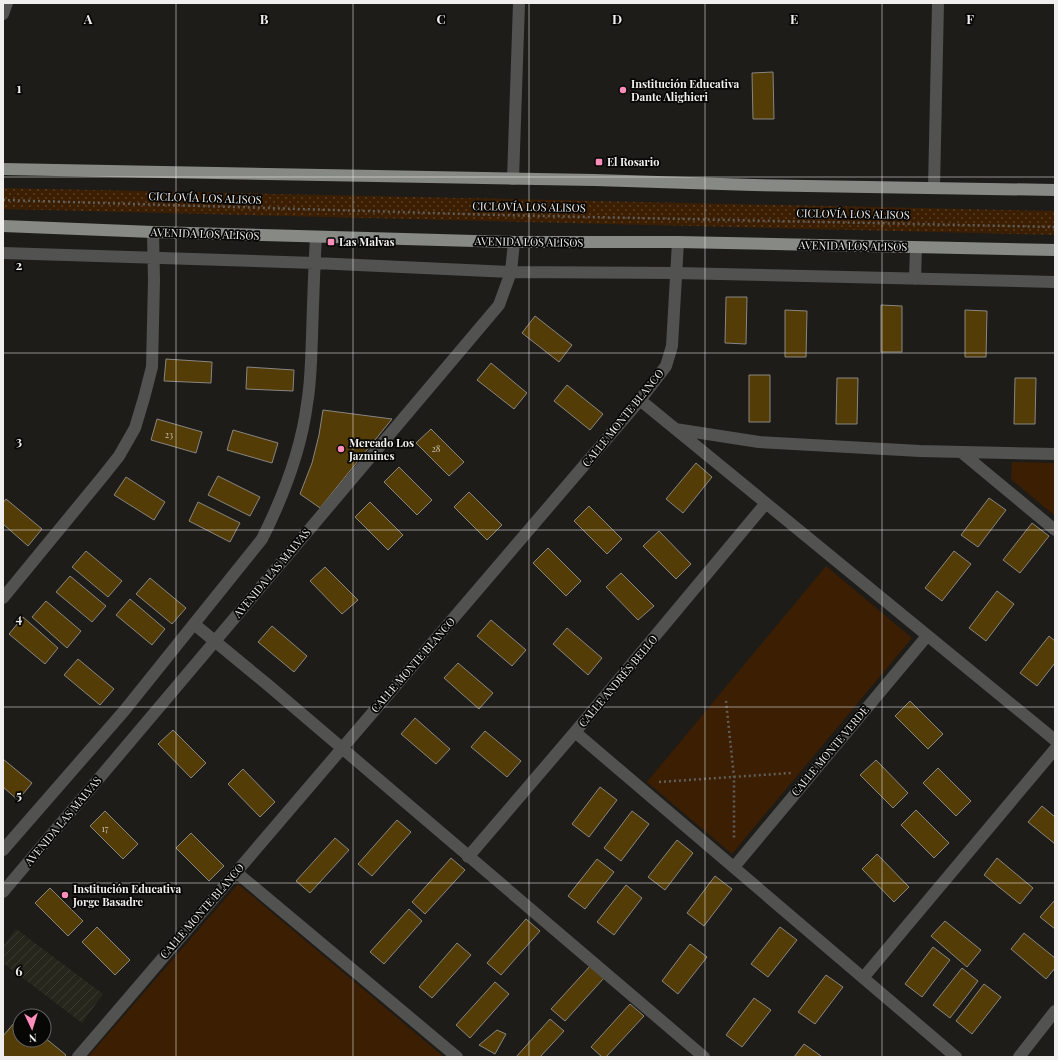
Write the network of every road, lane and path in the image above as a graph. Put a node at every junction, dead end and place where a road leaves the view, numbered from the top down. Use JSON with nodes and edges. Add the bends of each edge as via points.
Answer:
{"nodes":[{"id":1,"x":7,"y":3,"type":"edge"},
{"id":2,"x":519,"y":3,"type":"edge"},
{"id":3,"x":938,"y":3,"type":"edge"},
{"id":4,"x":3,"y":14,"type":"edge"},
{"id":5,"x":3,"y":169,"type":"edge"},
{"id":6,"x":513,"y":179,"type":"junction"},
{"id":7,"x":934,"y":188,"type":"junction"},
{"id":8,"x":1055,"y":190,"type":"edge"},
{"id":9,"x":3,"y":200,"type":"edge"},
{"id":10,"x":3,"y":226,"type":"edge"},
{"id":11,"x":1055,"y":227,"type":"edge"},
{"id":12,"x":153,"y":232,"type":"junction"},
{"id":13,"x":316,"y":237,"type":"junction"},
{"id":14,"x":514,"y":242,"type":"junction"},
{"id":15,"x":678,"y":242,"type":"junction"},
{"id":16,"x":916,"y":248,"type":"junction"},
{"id":17,"x":1055,"y":250,"type":"edge"},
{"id":18,"x":3,"y":253,"type":"edge"},
{"id":19,"x":154,"y":258,"type":"junction"},
{"id":20,"x":315,"y":263,"type":"junction"},
{"id":21,"x":511,"y":272,"type":"junction"},
{"id":22,"x":676,"y":273,"type":"junction"},
{"id":23,"x":915,"y":279,"type":"junction"},
{"id":24,"x":1055,"y":282,"type":"edge"},
{"id":25,"x":640,"y":400,"type":"junction"},
{"id":26,"x":675,"y":429,"type":"junction"},
{"id":27,"x":962,"y":452,"type":"junction"},
{"id":28,"x":1055,"y":454,"type":"edge"},
{"id":29,"x":766,"y":504,"type":"junction"},
{"id":30,"x":1055,"y":530,"type":"edge"},
{"id":31,"x":3,"y":598,"type":"edge"},
{"id":32,"x":194,"y":624,"type":"junction"},
{"id":33,"x":927,"y":636,"type":"junction"},
{"id":34,"x":215,"y":641,"type":"junction"},
{"id":35,"x":726,"y":701,"type":"dead end"},
{"id":36,"x":575,"y":732,"type":"junction"},
{"id":37,"x":1055,"y":740,"type":"edge"},
{"id":38,"x":342,"y":749,"type":"junction"},
{"id":39,"x":1055,"y":749,"type":"edge"},
{"id":40,"x":814,"y":771,"type":"junction"},
{"id":41,"x":734,"y":777,"type":"junction"},
{"id":42,"x":636,"y":783,"type":"junction"},
{"id":43,"x":3,"y":850,"type":"edge"},
{"id":44,"x":468,"y":856,"type":"junction"},
{"id":45,"x":734,"y":867,"type":"junction"},
{"id":46,"x":236,"y":872,"type":"junction"},
{"id":47,"x":3,"y":892,"type":"edge"},
{"id":48,"x":863,"y":978,"type":"junction"},
{"id":49,"x":1055,"y":1011,"type":"edge"},
{"id":50,"x":78,"y":1057,"type":"edge"},
{"id":51,"x":456,"y":1057,"type":"edge"},
{"id":52,"x":704,"y":1057,"type":"edge"},
{"id":53,"x":956,"y":1057,"type":"edge"},
{"id":54,"x":1019,"y":1057,"type":"edge"}],
"edges":[{"from":1,"to":4,"type":"street"},
{"from":2,"to":6,"type":"street"},
{"from":3,"to":7,"type":"street"},
{"from":5,"to":6,"type":"main road"},
{"from":6,"to":7,"type":"main road"},
{"from":7,"to":8,"type":"main road"},
{"from":9,"to":11,"type":"path","name":"CICLOVÍA LOS ALISOS","via":[[497,215]]},
{"from":10,"to":12,"type":"main road","name":"AVENIDA LOS ALISOS"},
{"from":12,"to":13,"type":"main road","name":"AVENIDA LOS ALISOS"},
{"from":12,"to":19,"type":"street"},
{"from":13,"to":14,"type":"main road","name":"AVENIDA LOS ALISOS"},
{"from":13,"to":20,"type":"street"},
{"from":14,"to":15,"type":"main road","name":"AVENIDA LOS ALISOS"},
{"from":14,"to":21,"type":"street","name":"AVENIDA LAS MALVAS"},
{"from":15,"to":16,"type":"main road","name":"AVENIDA LOS ALISOS"},
{"from":15,"to":22,"type":"street","name":"CALLE MONTE BLANCO"},
{"from":16,"to":17,"type":"main road","name":"AVENIDA LOS ALISOS"},
{"from":16,"to":23,"type":"street"},
{"from":18,"to":19,"type":"street"},
{"from":19,"to":20,"type":"street"},
{"from":19,"to":31,"type":"street","via":[[152,367],[135,428],[119,456]]},
{"from":20,"to":21,"type":"street"},
{"from":20,"to":32,"type":"street","via":[[308,404],[288,477],[277,509],[262,539]]},
{"from":21,"to":22,"type":"street"},
{"from":21,"to":34,"type":"street","name":"AVENIDA LAS MALVAS","via":[[499,305]]},
{"from":22,"to":23,"type":"street"},
{"from":22,"to":25,"type":"street","name":"CALLE MONTE BLANCO","via":[[672,346],[666,366]]},
{"from":23,"to":24,"type":"street"},
{"from":25,"to":26,"type":"street"},
{"from":25,"to":38,"type":"street","name":"CALLE MONTE BLANCO"},
{"from":26,"to":27,"type":"street","via":[[760,442]]},
{"from":26,"to":29,"type":"street"},
{"from":27,"to":28,"type":"street"},
{"from":27,"to":30,"type":"street"},
{"from":29,"to":33,"type":"street"},
{"from":29,"to":36,"type":"street","name":"CALLE ANDRÉS BELLO"},
{"from":32,"to":34,"type":"street"},
{"from":32,"to":43,"type":"street","via":[[124,711]]},
{"from":33,"to":37,"type":"street"},
{"from":33,"to":40,"type":"street","name":"CALLE MONTE VERDE"},
{"from":34,"to":38,"type":"street"},
{"from":34,"to":47,"type":"street","name":"AVENIDA LAS MALVAS"},
{"from":35,"to":41,"type":"path"},
{"from":36,"to":42,"type":"street"},
{"from":36,"to":44,"type":"street","name":"CALLE ANDRÉS BELLO"},
{"from":38,"to":44,"type":"street"},
{"from":38,"to":46,"type":"street","name":"CALLE MONTE BLANCO"},
{"from":39,"to":48,"type":"street"},
{"from":40,"to":41,"type":"path"},
{"from":40,"to":45,"type":"street","name":"CALLE MONTE VERDE"},
{"from":41,"to":42,"type":"path"},
{"from":41,"to":45,"type":"path"},
{"from":42,"to":45,"type":"street"},
{"from":44,"to":52,"type":"street"},
{"from":45,"to":48,"type":"street"},
{"from":46,"to":50,"type":"street","name":"CALLE MONTE BLANCO"},
{"from":46,"to":51,"type":"street"},
{"from":48,"to":53,"type":"street"},
{"from":49,"to":54,"type":"street"}]}
